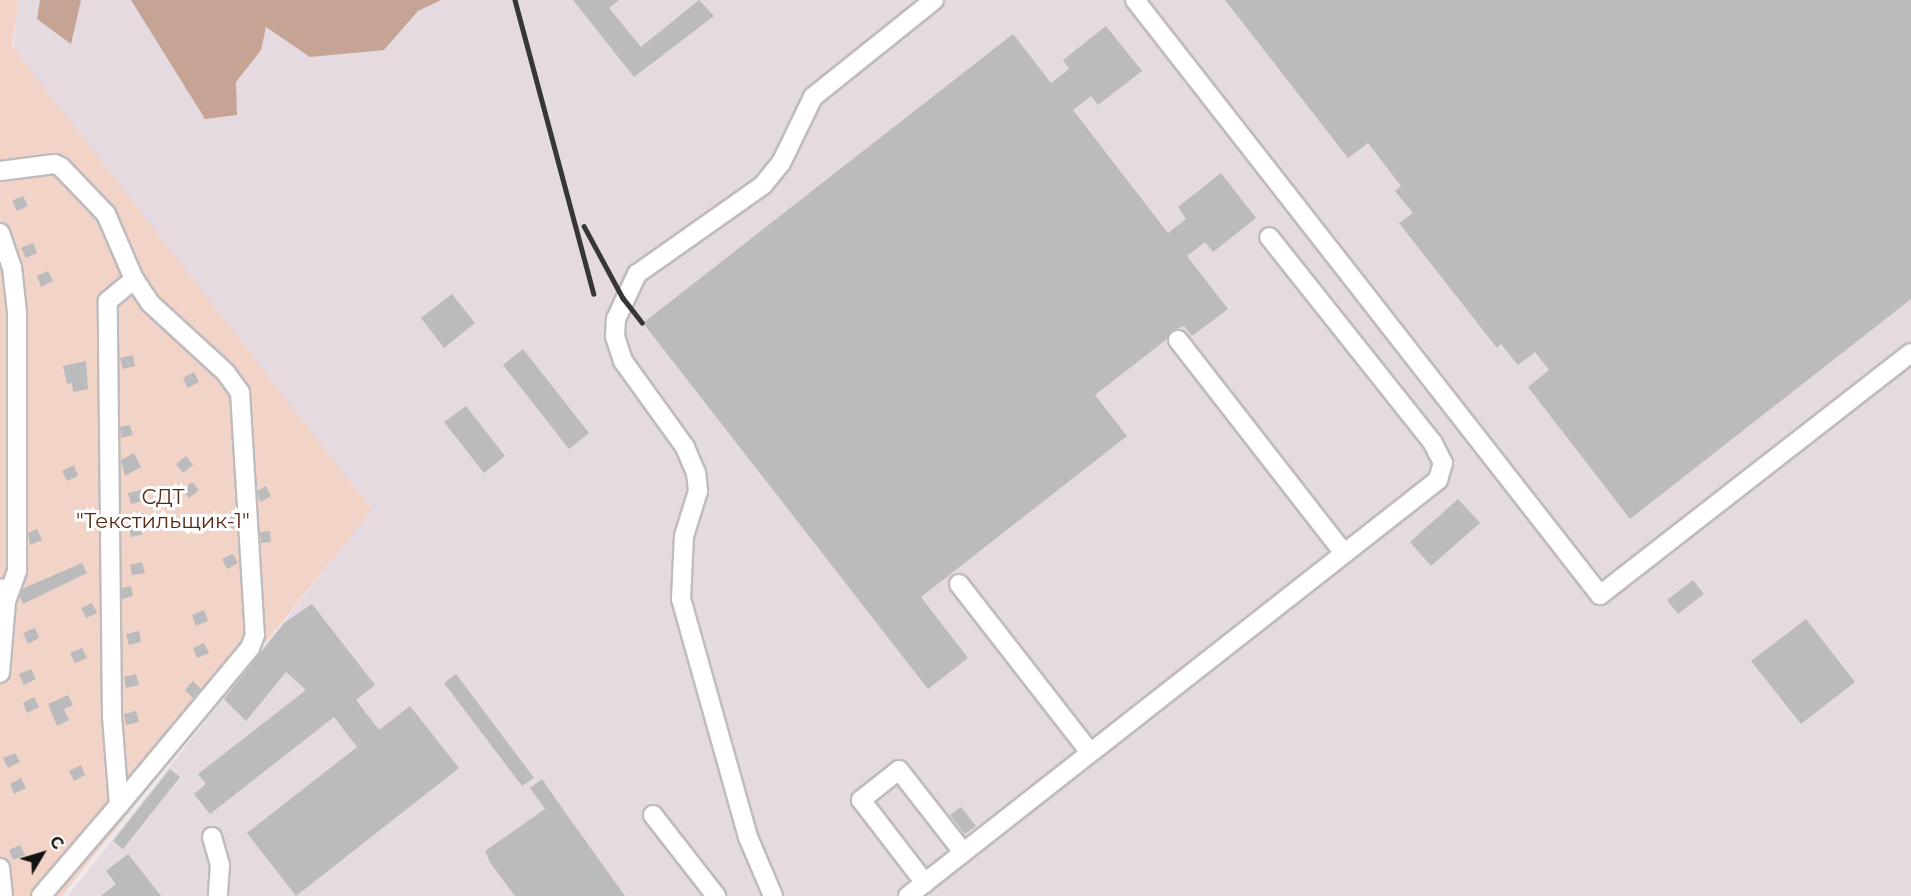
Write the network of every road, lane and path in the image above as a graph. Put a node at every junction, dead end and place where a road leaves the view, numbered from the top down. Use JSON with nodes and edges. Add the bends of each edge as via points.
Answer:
{"nodes":[{"id":1,"x":934,"y":0,"type":"edge"},
{"id":2,"x":1135,"y":0,"type":"edge"},
{"id":3,"x":0,"y":171,"type":"edge"},
{"id":4,"x":0,"y":233,"type":"edge"},
{"id":5,"x":1269,"y":237,"type":"dead end"},
{"id":6,"x":134,"y":279,"type":"junction"},
{"id":7,"x":1178,"y":340,"type":"dead end"},
{"id":8,"x":1911,"y":352,"type":"edge"},
{"id":9,"x":1344,"y":553,"type":"junction"},
{"id":10,"x":0,"y":582,"type":"edge"},
{"id":11,"x":959,"y":584,"type":"dead end"},
{"id":12,"x":6,"y":601,"type":"junction"},
{"id":13,"x":0,"y":673,"type":"edge"},
{"id":14,"x":1089,"y":751,"type":"junction"},
{"id":15,"x":119,"y":805,"type":"junction"},
{"id":16,"x":653,"y":814,"type":"dead end"},
{"id":17,"x":212,"y":837,"type":"dead end"},
{"id":18,"x":963,"y":852,"type":"junction"},
{"id":19,"x":0,"y":868,"type":"edge"},
{"id":20,"x":924,"y":883,"type":"junction"},
{"id":21,"x":3,"y":896,"type":"edge"},
{"id":22,"x":41,"y":896,"type":"edge"},
{"id":23,"x":218,"y":896,"type":"edge"},
{"id":24,"x":716,"y":896,"type":"edge"},
{"id":25,"x":773,"y":896,"type":"edge"},
{"id":26,"x":908,"y":896,"type":"edge"}],
"edges":[{"from":1,"to":25,"type":"lane","via":[[813,97],[780,163],[764,185],[637,274],[616,319],[615,337],[623,361],[685,447],[696,473],[698,491],[684,536],[681,598],[747,837]]},
{"from":2,"to":8,"type":"lane","via":[[1600,596]]},
{"from":3,"to":6,"type":"lane","via":[[55,164],[61,167],[106,214]]},
{"from":4,"to":12,"type":"lane","via":[[12,267],[17,312],[17,571]]},
{"from":5,"to":9,"type":"lane","via":[[1433,443],[1443,463],[1438,480]]},
{"from":6,"to":15,"type":"lane","via":[[108,301],[112,716]]},
{"from":6,"to":15,"type":"lane","via":[[150,303],[240,392],[255,635],[250,648]]},
{"from":7,"to":9,"type":"lane"},
{"from":9,"to":14,"type":"lane"},
{"from":10,"to":12,"type":"lane"},
{"from":11,"to":14,"type":"lane"},
{"from":12,"to":13,"type":"lane"},
{"from":14,"to":18,"type":"lane"},
{"from":15,"to":22,"type":"lane"},
{"from":16,"to":24,"type":"lane"},
{"from":17,"to":23,"type":"lane","via":[[220,865]]},
{"from":18,"to":20,"type":"lane"},
{"from":18,"to":20,"type":"lane","via":[[899,770],[861,800]]},
{"from":19,"to":21,"type":"lane"},
{"from":20,"to":26,"type":"lane"}]}
